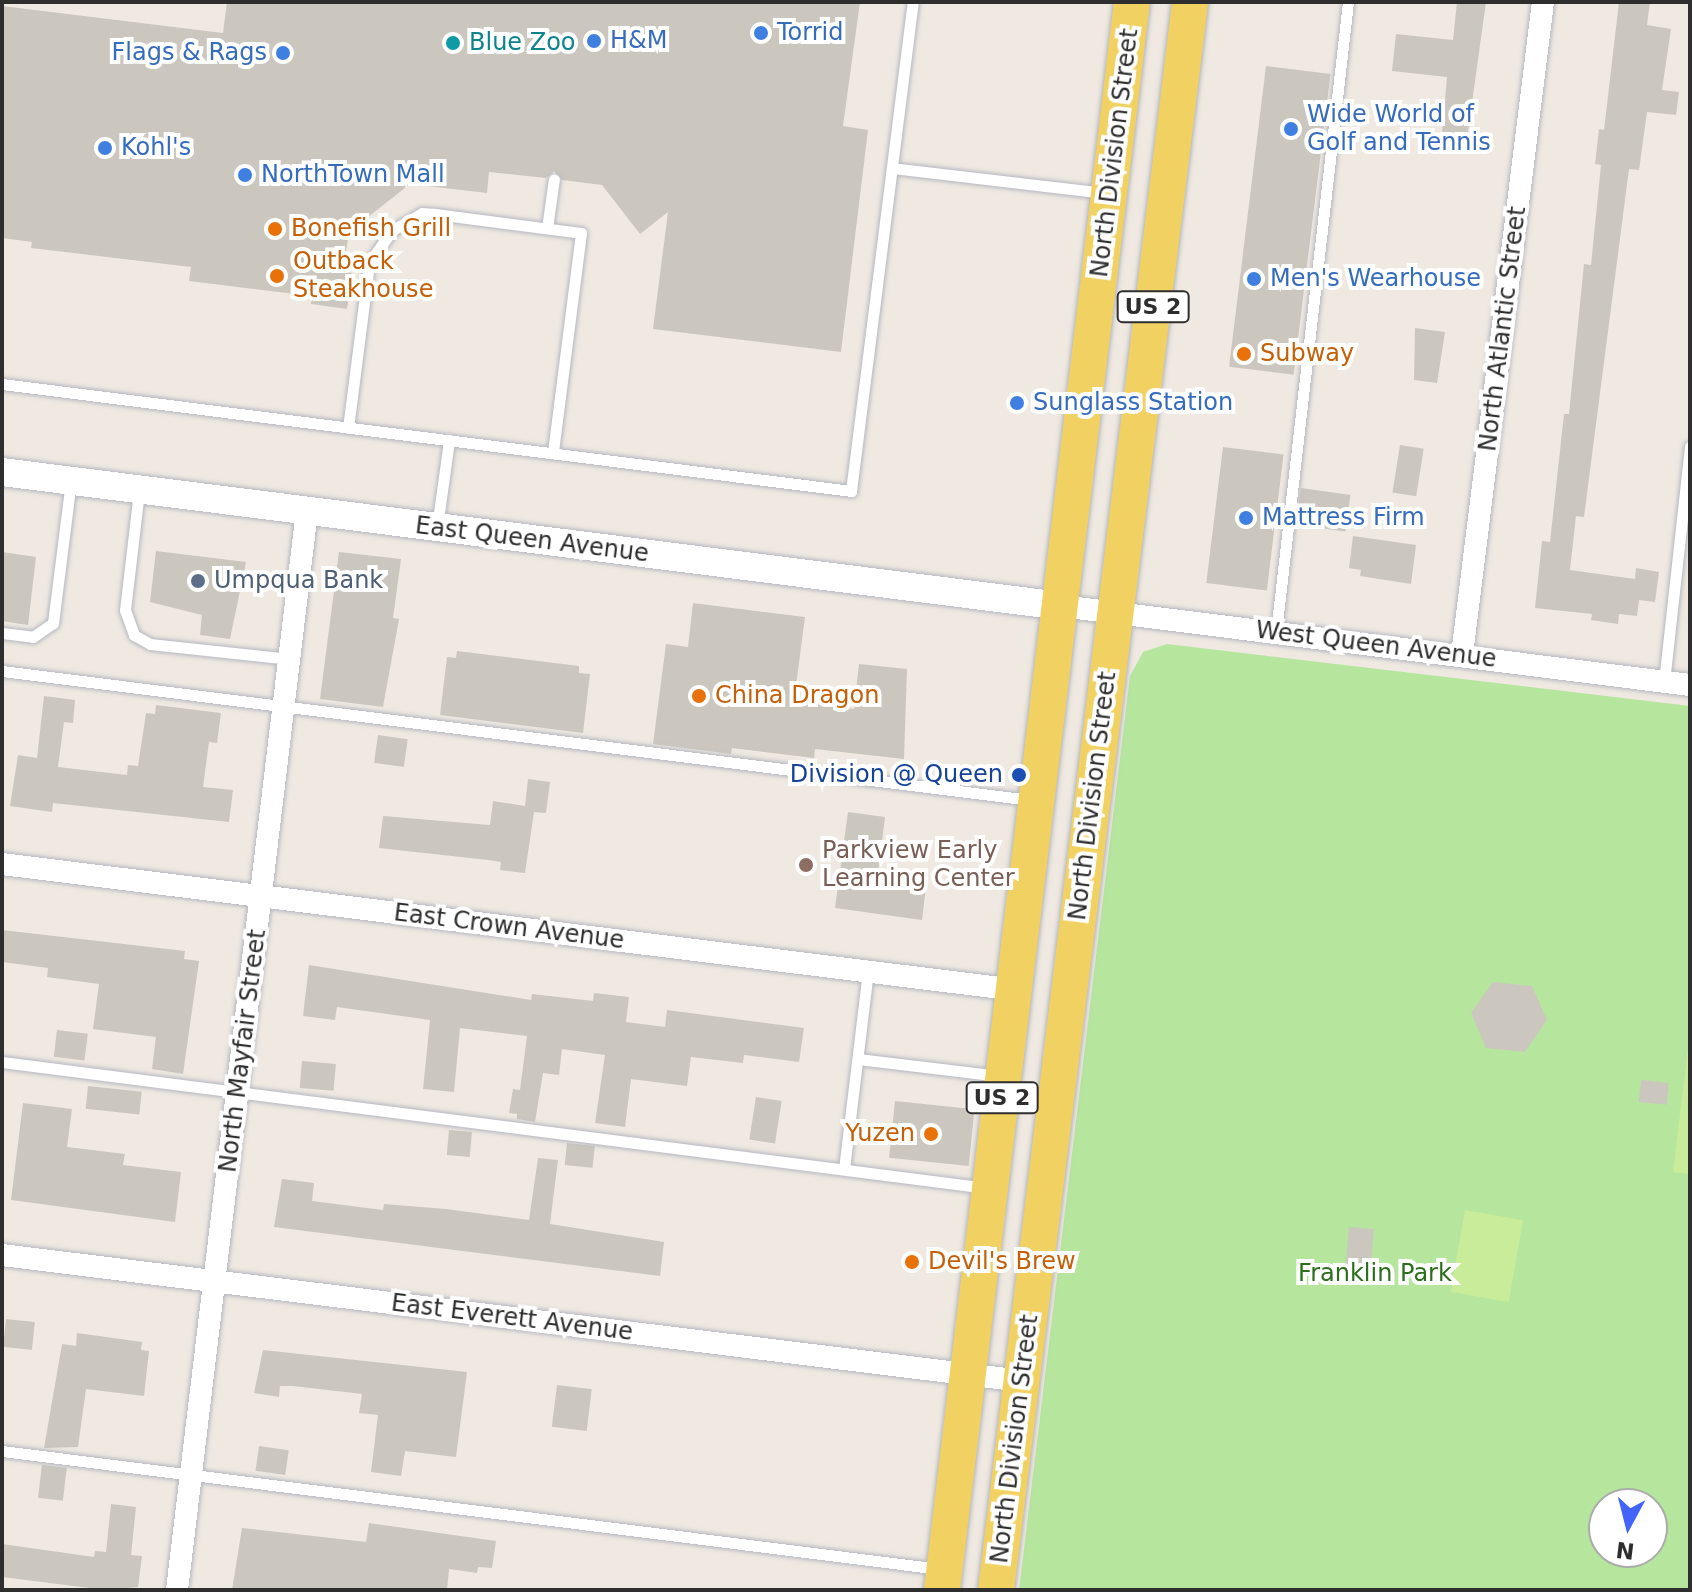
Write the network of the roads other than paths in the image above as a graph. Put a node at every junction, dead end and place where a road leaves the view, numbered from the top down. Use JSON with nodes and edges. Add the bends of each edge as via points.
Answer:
{"nodes":[{"id":1,"x":913,"y":2,"type":"edge"},
{"id":2,"x":1132,"y":2,"type":"edge"},
{"id":3,"x":1190,"y":2,"type":"edge"},
{"id":4,"x":1348,"y":2,"type":"edge"},
{"id":5,"x":1543,"y":2,"type":"edge"},
{"id":6,"x":892,"y":168,"type":"junction"},
{"id":7,"x":554,"y":179,"type":"dead end"},
{"id":8,"x":1110,"y":193,"type":"junction"},
{"id":9,"x":547,"y":228,"type":"junction"},
{"id":10,"x":2,"y":384,"type":"edge"},
{"id":11,"x":348,"y":428,"type":"junction"},
{"id":12,"x":449,"y":440,"type":"junction"},
{"id":13,"x":1690,"y":446,"type":"edge"},
{"id":14,"x":553,"y":453,"type":"junction"},
{"id":15,"x":2,"y":472,"type":"edge"},
{"id":16,"x":71,"y":481,"type":"junction"},
{"id":17,"x":139,"y":491,"type":"junction"},
{"id":18,"x":307,"y":511,"type":"junction"},
{"id":19,"x":437,"y":528,"type":"junction"},
{"id":20,"x":1061,"y":606,"type":"junction"},
{"id":21,"x":1115,"y":612,"type":"junction"},
{"id":22,"x":1276,"y":632,"type":"junction"},
{"id":23,"x":2,"y":633,"type":"edge"},
{"id":24,"x":1462,"y":655,"type":"junction"},
{"id":25,"x":290,"y":659,"type":"junction"},
{"id":26,"x":2,"y":671,"type":"edge"},
{"id":27,"x":1664,"y":682,"type":"junction"},
{"id":28,"x":1690,"y":685,"type":"edge"},
{"id":29,"x":284,"y":706,"type":"junction"},
{"id":30,"x":1039,"y":801,"type":"junction"},
{"id":31,"x":2,"y":864,"type":"edge"},
{"id":32,"x":262,"y":896,"type":"junction"},
{"id":33,"x":868,"y":972,"type":"junction"},
{"id":34,"x":1016,"y":990,"type":"junction"},
{"id":35,"x":858,"y":1059,"type":"junction"},
{"id":36,"x":2,"y":1062,"type":"edge"},
{"id":37,"x":1005,"y":1077,"type":"junction"},
{"id":38,"x":237,"y":1092,"type":"junction"},
{"id":39,"x":844,"y":1169,"type":"junction"},
{"id":40,"x":991,"y":1188,"type":"junction"},
{"id":41,"x":2,"y":1255,"type":"edge"},
{"id":42,"x":214,"y":1282,"type":"junction"},
{"id":43,"x":969,"y":1374,"type":"junction"},
{"id":44,"x":1022,"y":1381,"type":"junction"},
{"id":45,"x":2,"y":1451,"type":"edge"},
{"id":46,"x":191,"y":1474,"type":"junction"},
{"id":47,"x":943,"y":1580,"type":"edge"},
{"id":48,"x":177,"y":1590,"type":"edge"},
{"id":49,"x":996,"y":1590,"type":"edge"}],
"edges":[{"from":1,"to":6,"type":"lane"},
{"from":2,"to":8,"type":"main road","name":"North Division Street","number":"US 2"},
{"from":3,"to":21,"type":"main road","name":"North Division Street","number":"US 2"},
{"from":4,"to":22,"type":"lane"},
{"from":5,"to":24,"type":"street","name":"North Atlantic Street"},
{"from":6,"to":8,"type":"lane"},
{"from":6,"to":14,"type":"lane","via":[[851,491]]},
{"from":7,"to":9,"type":"lane"},
{"from":8,"to":20,"type":"main road","name":"North Division Street","number":"US 2"},
{"from":9,"to":11,"type":"lane","via":[[422,213],[391,231],[369,263]]},
{"from":9,"to":14,"type":"lane","via":[[581,233]]},
{"from":10,"to":11,"type":"lane"},
{"from":11,"to":12,"type":"lane"},
{"from":12,"to":14,"type":"lane"},
{"from":12,"to":19,"type":"lane"},
{"from":13,"to":27,"type":"lane"},
{"from":15,"to":16,"type":"street","name":"East Queen Avenue"},
{"from":16,"to":17,"type":"street","name":"East Queen Avenue"},
{"from":16,"to":23,"type":"lane","via":[[53,623],[41,635]]},
{"from":17,"to":18,"type":"street","name":"East Queen Avenue"},
{"from":17,"to":25,"type":"lane","via":[[125,610],[134,635],[150,644]]},
{"from":18,"to":19,"type":"street","name":"East Queen Avenue"},
{"from":18,"to":25,"type":"street","name":"North Mayfair Street"},
{"from":19,"to":20,"type":"street","name":"East Queen Avenue"},
{"from":20,"to":21,"type":"street","name":"West Queen Avenue"},
{"from":20,"to":30,"type":"main road","name":"North Division Street","number":"US 2"},
{"from":21,"to":22,"type":"street","name":"West Queen Avenue"},
{"from":21,"to":44,"type":"main road","name":"North Division Street","number":"US 2"},
{"from":22,"to":24,"type":"street","name":"West Queen Avenue"},
{"from":24,"to":27,"type":"street","name":"West Queen Avenue"},
{"from":25,"to":29,"type":"street","name":"North Mayfair Street"},
{"from":26,"to":29,"type":"lane"},
{"from":27,"to":28,"type":"street","name":"West Queen Avenue"},
{"from":29,"to":30,"type":"lane"},
{"from":29,"to":32,"type":"street","name":"North Mayfair Street"},
{"from":30,"to":34,"type":"main road","name":"North Division Street","number":"US 2"},
{"from":31,"to":32,"type":"street","name":"East Crown Avenue"},
{"from":32,"to":33,"type":"street","name":"East Crown Avenue"},
{"from":32,"to":38,"type":"street","name":"North Mayfair Street"},
{"from":33,"to":34,"type":"street","name":"East Crown Avenue"},
{"from":33,"to":35,"type":"lane"},
{"from":34,"to":37,"type":"main road","name":"North Division Street","number":"US 2"},
{"from":35,"to":37,"type":"lane"},
{"from":35,"to":39,"type":"lane"},
{"from":36,"to":38,"type":"lane"},
{"from":37,"to":40,"type":"main road","name":"North Division Street","number":"US 2"},
{"from":38,"to":39,"type":"lane"},
{"from":38,"to":42,"type":"street","name":"North Mayfair Street"},
{"from":39,"to":40,"type":"lane"},
{"from":40,"to":43,"type":"main road","name":"North Division Street","number":"US 2"},
{"from":41,"to":42,"type":"street","name":"East Everett Avenue"},
{"from":42,"to":43,"type":"street","name":"East Everett Avenue"},
{"from":42,"to":46,"type":"street","name":"North Mayfair Street"},
{"from":43,"to":44,"type":"street","name":"East Everett Avenue"},
{"from":43,"to":47,"type":"main road","name":"North Division Street","number":"US 2"},
{"from":44,"to":49,"type":"main road","name":"North Division Street","number":"US 2"},
{"from":45,"to":46,"type":"lane"},
{"from":46,"to":47,"type":"lane"},
{"from":46,"to":48,"type":"street","name":"North Mayfair Street"}]}
